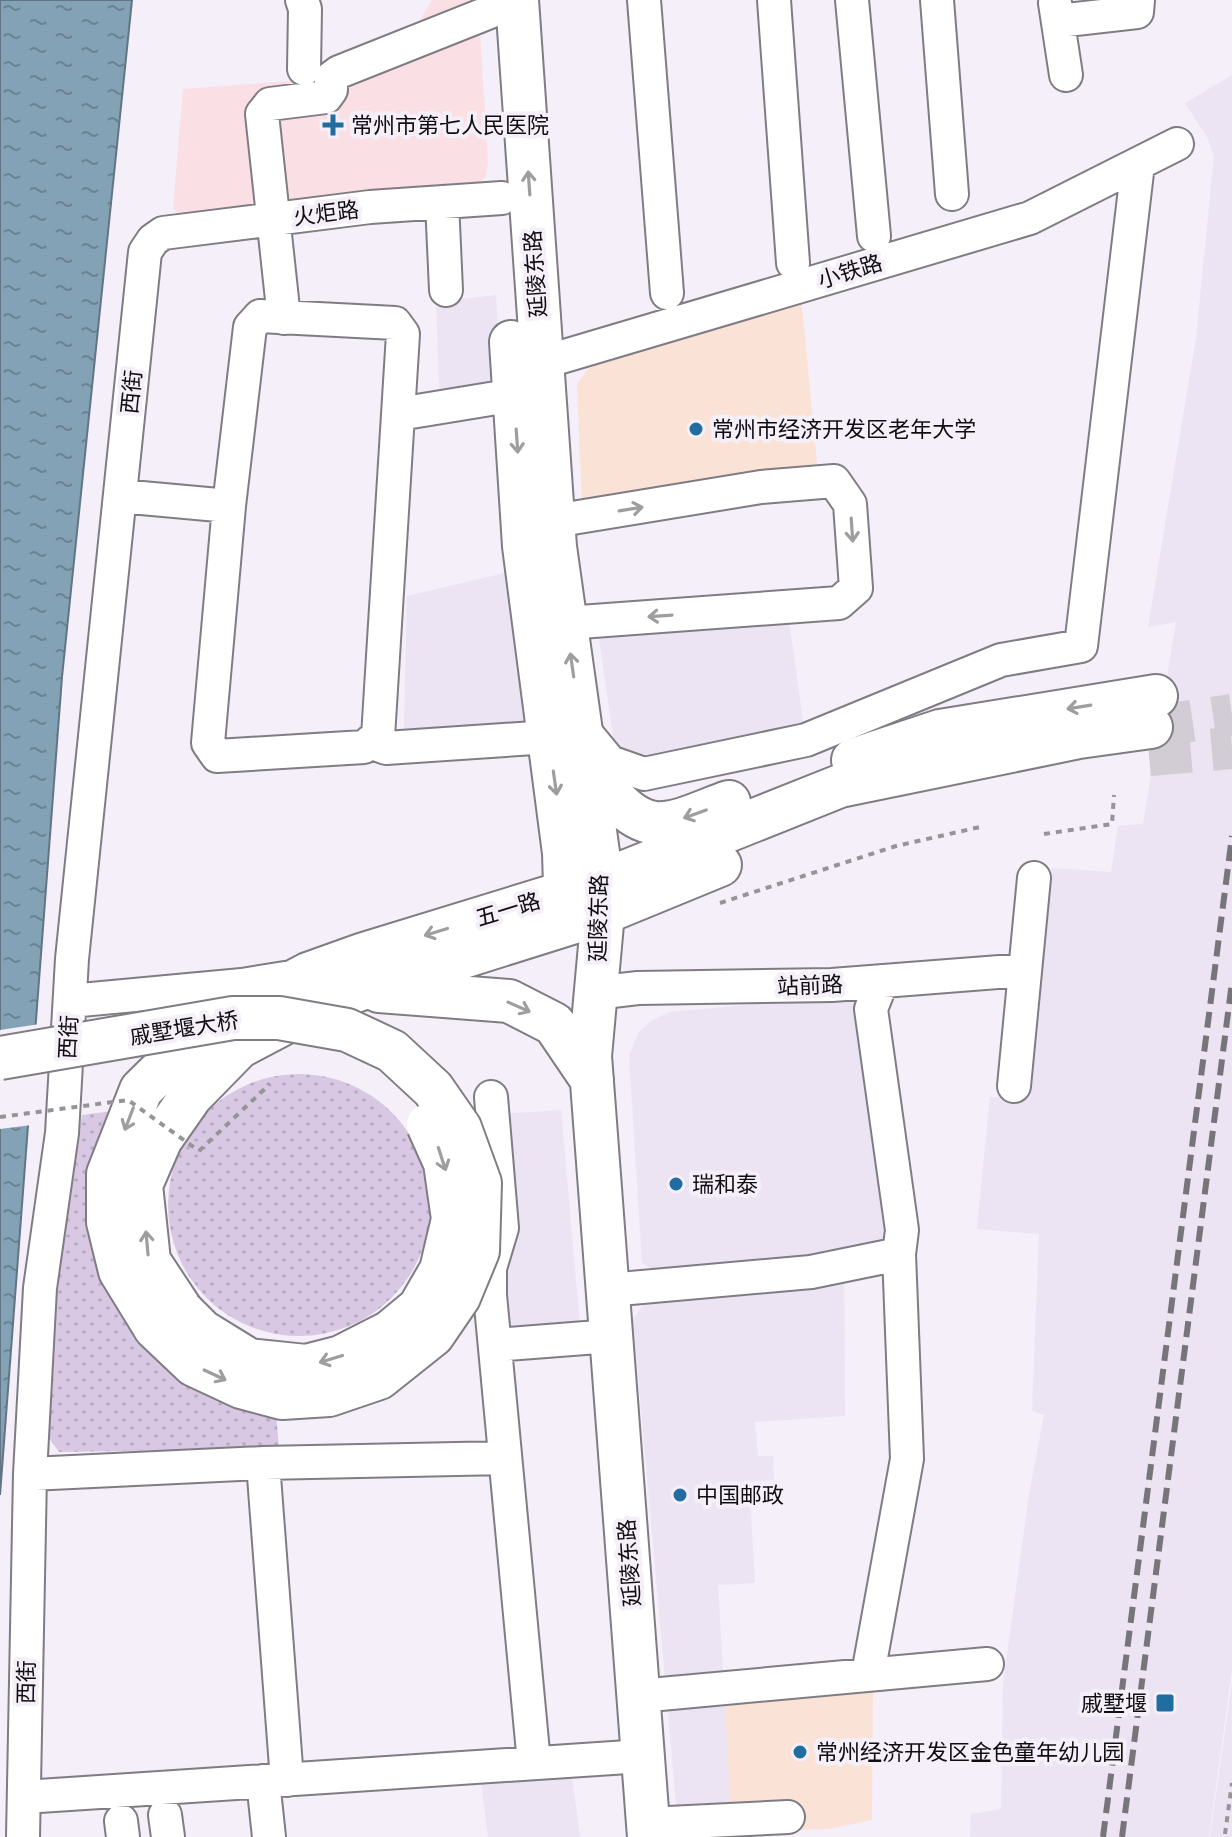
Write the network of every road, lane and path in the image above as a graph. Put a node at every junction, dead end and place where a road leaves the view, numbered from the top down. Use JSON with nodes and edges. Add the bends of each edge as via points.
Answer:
{"nodes":[{"id":1,"x":302,"y":0,"type":"edge"},
{"id":2,"x":644,"y":0,"type":"edge"},
{"id":3,"x":774,"y":0,"type":"edge"},
{"id":4,"x":852,"y":0,"type":"edge"},
{"id":5,"x":937,"y":0,"type":"edge"},
{"id":6,"x":1138,"y":0,"type":"edge"},
{"id":7,"x":499,"y":4,"type":"edge"},
{"id":8,"x":1056,"y":11,"type":"edge"},
{"id":9,"x":304,"y":69,"type":"dead end"},
{"id":10,"x":1066,"y":75,"type":"dead end"},
{"id":11,"x":1177,"y":144,"type":"dead end"},
{"id":12,"x":1138,"y":164,"type":"junction"},
{"id":13,"x":952,"y":194,"type":"dead end"},
{"id":14,"x":502,"y":198,"type":"junction"},
{"id":15,"x":442,"y":202,"type":"junction"},
{"id":16,"x":273,"y":219,"type":"junction"},
{"id":17,"x":874,"y":236,"type":"dead end"},
{"id":18,"x":153,"y":240,"type":"joint"},
{"id":19,"x":793,"y":263,"type":"dead end"},
{"id":20,"x":446,"y":290,"type":"dead end"},
{"id":21,"x":667,"y":293,"type":"dead end"},
{"id":22,"x":284,"y":318,"type":"junction"},
{"id":23,"x":523,"y":374,"type":"junction"},
{"id":24,"x":399,"y":414,"type":"junction"},
{"id":25,"x":120,"y":496,"type":"junction"},
{"id":26,"x":229,"y":506,"type":"junction"},
{"id":27,"x":554,"y":521,"type":"junction"},
{"id":28,"x":566,"y":623,"type":"junction"},
{"id":29,"x":1152,"y":726,"type":"junction"},
{"id":30,"x":370,"y":742,"type":"junction"},
{"id":31,"x":577,"y":746,"type":"junction"},
{"id":32,"x":1114,"y":795,"type":"dead end"},
{"id":33,"x":980,"y":827,"type":"dead end"},
{"id":34,"x":1044,"y":834,"type":"dead end"},
{"id":35,"x":669,"y":854,"type":"junction"},
{"id":36,"x":1034,"y":878,"type":"dead end"},
{"id":37,"x":584,"y":902,"type":"junction"},
{"id":38,"x":720,"y":903,"type":"dead end"},
{"id":39,"x":1025,"y":970,"type":"junction"},
{"id":40,"x":308,"y":974,"type":"junction"},
{"id":41,"x":882,"y":981,"type":"junction"},
{"id":42,"x":358,"y":990,"type":"junction"},
{"id":43,"x":595,"y":993,"type":"junction"},
{"id":44,"x":70,"y":1001,"type":"junction"},
{"id":45,"x":0,"y":1058,"type":"edge"},
{"id":46,"x":591,"y":1068,"type":"junction"},
{"id":47,"x":270,"y":1084,"type":"dead end"},
{"id":48,"x":0,"y":1085,"type":"edge"},
{"id":49,"x":1014,"y":1086,"type":"dead end"},
{"id":50,"x":491,"y":1097,"type":"dead end"},
{"id":51,"x":0,"y":1117,"type":"edge"},
{"id":52,"x":899,"y":1254,"type":"junction"},
{"id":53,"x":608,"y":1290,"type":"junction"},
{"id":54,"x":168,"y":1319,"type":"junction"},
{"id":55,"x":611,"y":1336,"type":"junction"},
{"id":56,"x":495,"y":1345,"type":"junction"},
{"id":57,"x":505,"y":1458,"type":"junction"},
{"id":58,"x":263,"y":1463,"type":"junction"},
{"id":59,"x":30,"y":1474,"type":"junction"},
{"id":60,"x":987,"y":1664,"type":"dead end"},
{"id":61,"x":868,"y":1674,"type":"junction"},
{"id":62,"x":639,"y":1696,"type":"junction"},
{"id":63,"x":643,"y":1756,"type":"junction"},
{"id":64,"x":534,"y":1763,"type":"junction"},
{"id":65,"x":275,"y":1780,"type":"junction"},
{"id":66,"x":1232,"y":1783,"type":"edge"},
{"id":67,"x":24,"y":1797,"type":"junction"},
{"id":68,"x":788,"y":1817,"type":"dead end"},
{"id":69,"x":648,"y":1830,"type":"edge"},
{"id":70,"x":1225,"y":1834,"type":"dead end"},
{"id":71,"x":23,"y":1837,"type":"edge"},
{"id":72,"x":269,"y":1837,"type":"edge"}],
"edges":[{"from":1,"to":9,"type":"street"},
{"from":2,"to":21,"type":"street"},
{"from":3,"to":19,"type":"street"},
{"from":4,"to":17,"type":"street"},
{"from":5,"to":13,"type":"street"},
{"from":6,"to":8,"type":"street","via":[[1137,12]]},
{"from":7,"to":14,"type":"main road","name":"延陵东路"},
{"from":7,"to":16,"type":"street","via":[[339,72],[331,78],[326,97],[270,104],[262,114]]},
{"from":23,"to":7,"type":"main road","name":"延陵东路","one_way":true},
{"from":8,"to":10,"type":"street"},
{"from":11,"to":12,"type":"street","name":"小铁路"},
{"from":12,"to":23,"type":"street","name":"小铁路","via":[[1030,218]]},
{"from":12,"to":31,"type":"street","via":[[1081,646],[1001,660],[806,740],[644,774]]},
{"from":14,"to":15,"type":"street","name":"火炬路"},
{"from":14,"to":23,"type":"main road","name":"延陵东路"},
{"from":15,"to":16,"type":"street","name":"火炬路"},
{"from":15,"to":20,"type":"street"},
{"from":16,"to":18,"type":"street","name":"火炬路","via":[[163,233]]},
{"from":16,"to":22,"type":"street"},
{"from":18,"to":25,"type":"street","name":"西街","via":[[145,252]]},
{"from":22,"to":24,"type":"street","via":[[395,323],[403,334]]},
{"from":22,"to":26,"type":"street","via":[[260,316],[250,327]]},
{"from":23,"to":24,"type":"street","name":"小铁路"},
{"from":23,"to":27,"type":"main road","name":"延陵东路"},
{"from":23,"to":31,"type":"main road","name":"延陵东路","one_way":true,"via":[[524,546]]},
{"from":24,"to":30,"type":"street","via":[[378,737]]},
{"from":25,"to":26,"type":"street"},
{"from":25,"to":44,"type":"street","name":"西街"},
{"from":26,"to":30,"type":"street","via":[[208,743],[217,756],[364,747]]},
{"from":27,"to":28,"type":"main road","name":"延陵东路"},
{"from":27,"to":28,"type":"street","one_way":true,"via":[[761,487],[834,481],[850,504],[856,588],[839,603]]},
{"from":31,"to":28,"type":"main road","name":"延陵东路","one_way":true},
{"from":29,"to":31,"type":"main road","one_way":true,"via":[[940,731],[678,820],[654,823],[623,807]]},
{"from":29,"to":35,"type":"main road","name":"五一路","via":[[840,786]]},
{"from":29,"to":37,"type":"main road","name":"五一路","via":[[1075,763],[855,810]]},
{"from":30,"to":31,"type":"street","via":[[386,748]]},
{"from":31,"to":35,"type":"main road","via":[[629,838]]},
{"from":31,"to":37,"type":"main road","name":"延陵东路","via":[[564,853]]},
{"from":32,"to":34,"type":"path","via":[[1112,824]]},
{"from":33,"to":38,"type":"path","via":[[896,846]]},
{"from":35,"to":37,"type":"main road","name":"五一路"},
{"from":36,"to":39,"type":"street"},
{"from":37,"to":40,"type":"main road","name":"五一路","one_way":true,"via":[[364,954]]},
{"from":37,"to":42,"type":"main road","name":"五一路"},
{"from":37,"to":43,"type":"main road","name":"延陵东路"},
{"from":37,"to":46,"type":"main road","via":[[574,990]]},
{"from":39,"to":41,"type":"street","name":"站前路"},
{"from":39,"to":49,"type":"street"},
{"from":40,"to":44,"type":"street"},
{"from":40,"to":54,"type":"main road","name":"五一路","one_way":true,"via":[[202,1030],[141,1090],[108,1174],[108,1222],[120,1271]]},
{"from":41,"to":43,"type":"street","name":"站前路"},
{"from":41,"to":52,"type":"street","via":[[871,1009],[902,1230]]},
{"from":42,"to":46,"type":"main road","one_way":true,"via":[[509,1001],[554,1024]]},
{"from":54,"to":42,"type":"main road","name":"五一路","one_way":true,"via":[[149,1261],[141,1185],[161,1139],[191,1096],[239,1047]]},
{"from":43,"to":46,"type":"main road","name":"延陵东路"},
{"from":44,"to":59,"type":"street","name":"西街","via":[[62,1133],[40,1288]]},
{"from":54,"to":45,"type":"main road","name":"戚墅堰大桥","one_way":true,"bridge":true,"via":[[194,1365],[241,1387],[282,1398],[329,1395],[379,1378],[433,1335],[459,1297],[478,1251],[480,1183],[460,1128],[433,1089],[392,1051],[347,1030],[279,1018],[233,1018]]},
{"from":46,"to":53,"type":"main road","name":"延陵东路"},
{"from":47,"to":51,"type":"path","bridge":true,"via":[[199,1151],[128,1100]]},
{"from":48,"to":54,"type":"main road","name":"戚墅堰大桥","one_way":true,"bridge":true,"via":[[282,1041],[337,1053],[387,1078],[426,1119],[445,1163],[453,1219],[441,1270],[419,1308],[390,1332],[341,1357],[306,1366],[249,1360],[202,1331]]},
{"from":50,"to":56,"type":"street","via":[[502,1228],[490,1268]]},
{"from":52,"to":53,"type":"street","via":[[811,1272]]},
{"from":52,"to":61,"type":"street","via":[[907,1459]]},
{"from":53,"to":55,"type":"main road","name":"延陵东路"},
{"from":55,"to":56,"type":"street"},
{"from":55,"to":62,"type":"main road","name":"延陵东路"},
{"from":56,"to":57,"type":"street"},
{"from":57,"to":58,"type":"street"},
{"from":57,"to":64,"type":"street"},
{"from":58,"to":59,"type":"street"},
{"from":58,"to":65,"type":"street"},
{"from":59,"to":67,"type":"street","name":"西街"},
{"from":60,"to":61,"type":"street"},
{"from":61,"to":62,"type":"street"},
{"from":62,"to":63,"type":"main road","name":"延陵东路"},
{"from":63,"to":64,"type":"street"},
{"from":63,"to":69,"type":"main road","name":"延陵东路"},
{"from":64,"to":65,"type":"street"},
{"from":65,"to":67,"type":"street"},
{"from":65,"to":72,"type":"street"},
{"from":66,"to":70,"type":"path"},
{"from":67,"to":71,"type":"street","name":"西街"},
{"from":68,"to":69,"type":"street"}]}
